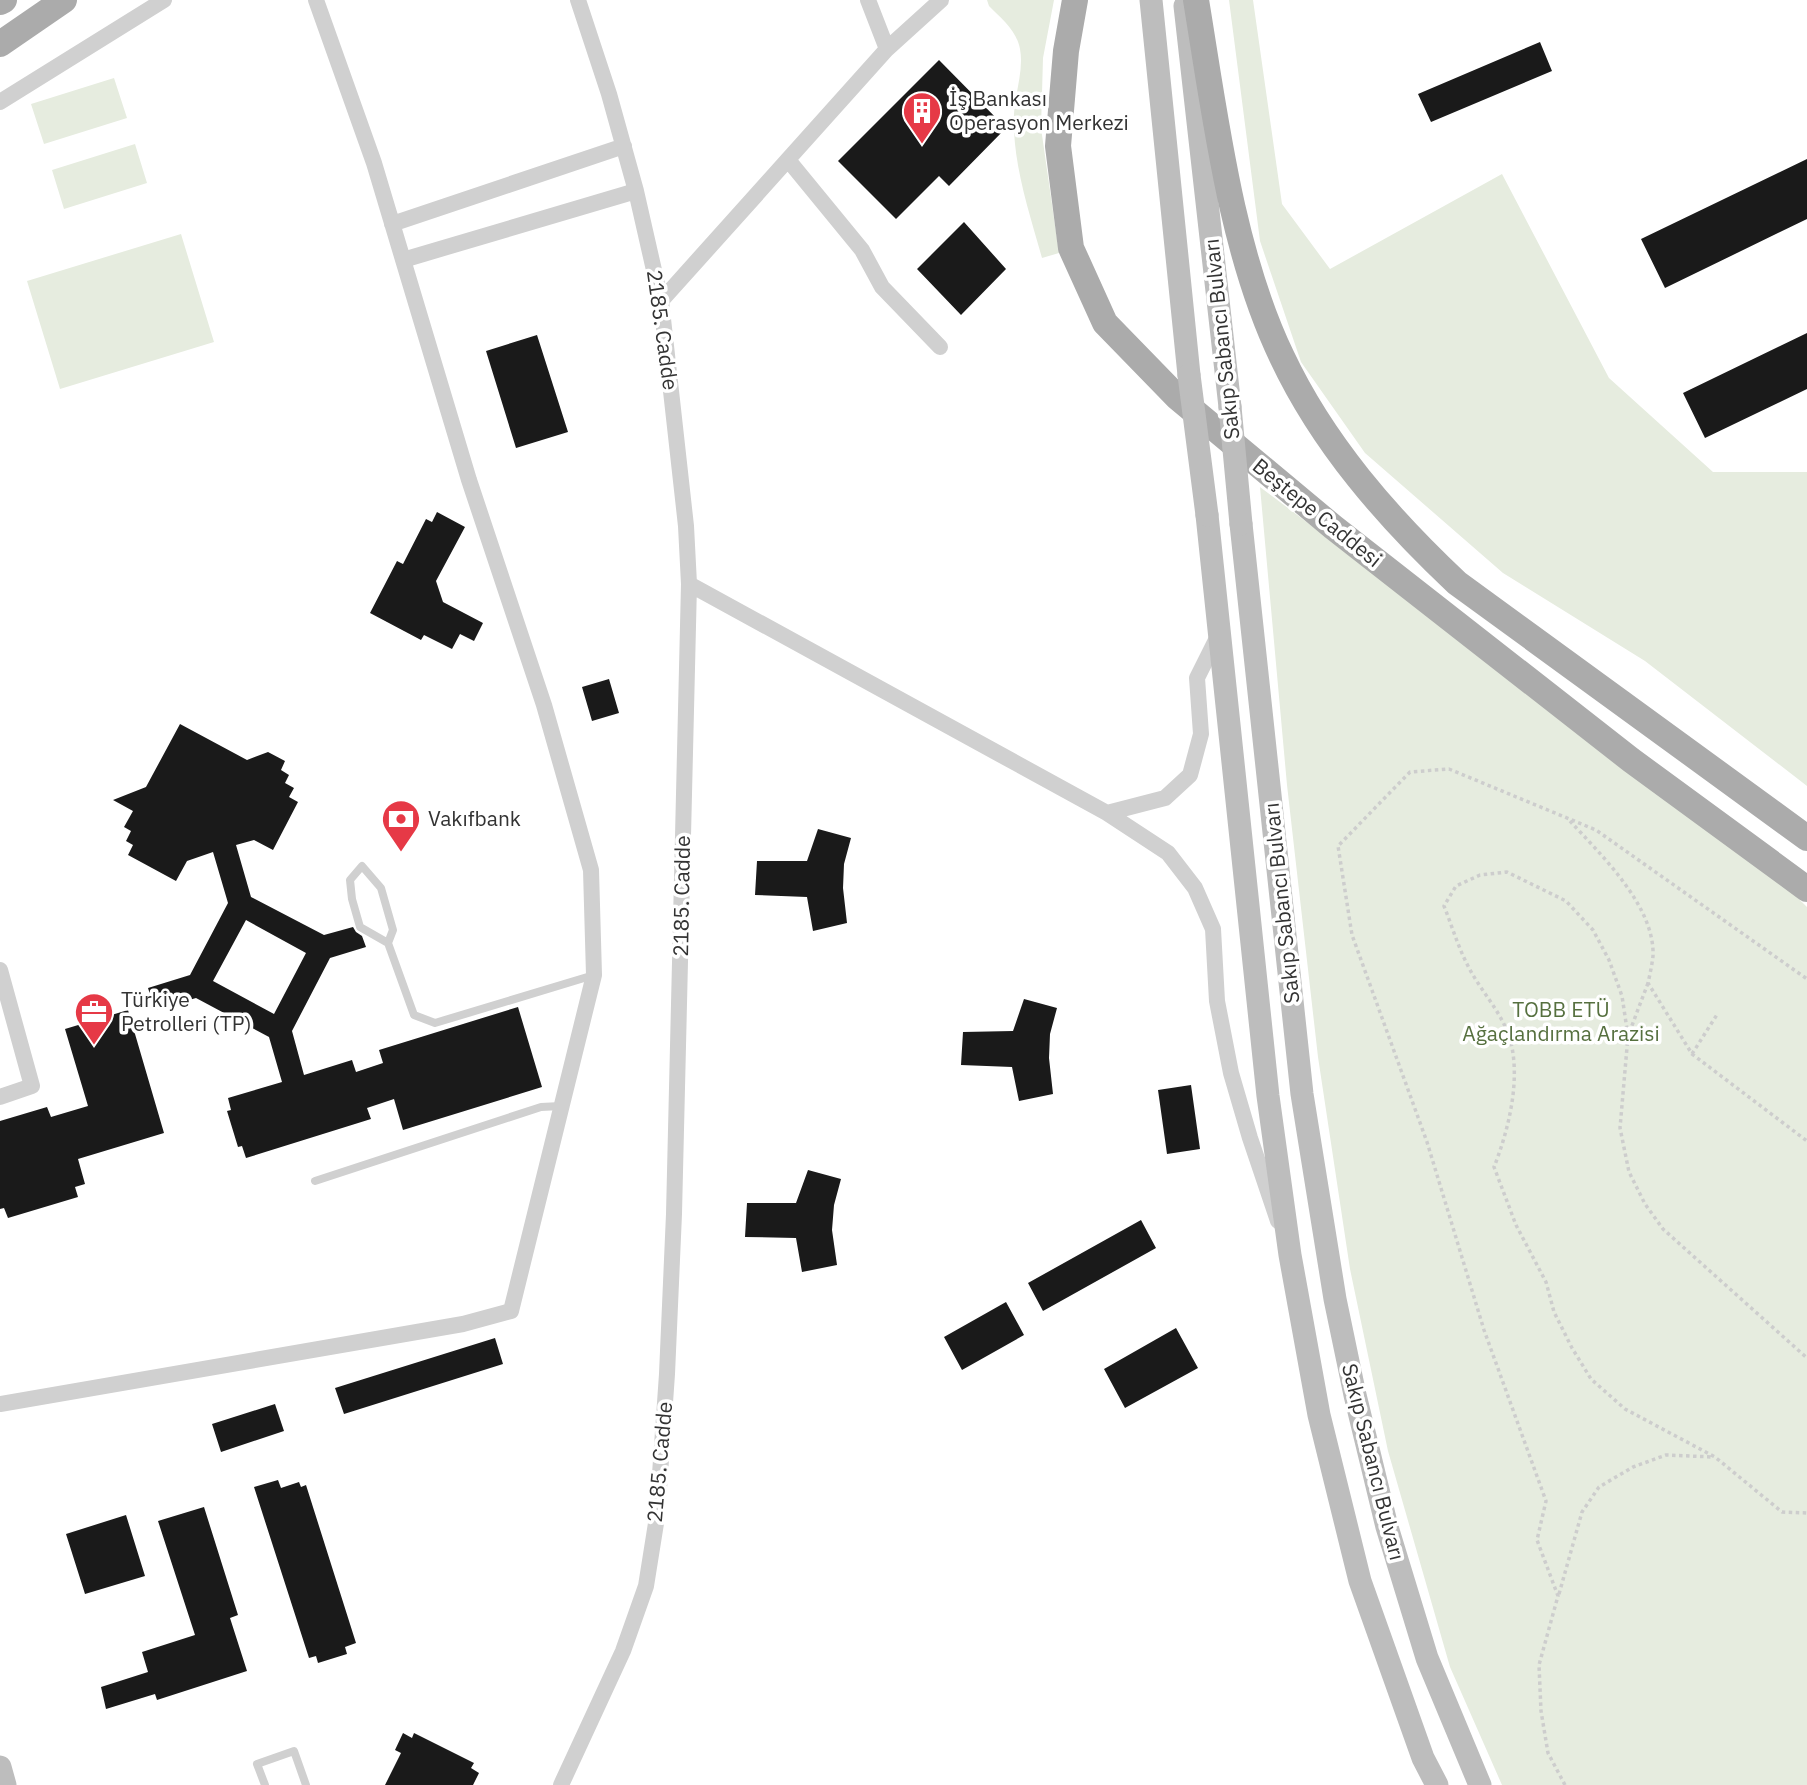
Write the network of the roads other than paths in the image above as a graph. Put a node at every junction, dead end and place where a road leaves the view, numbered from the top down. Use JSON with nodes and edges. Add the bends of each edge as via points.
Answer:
{"nodes":[{"id":1,"x":64,"y":0,"type":"edge"},
{"id":2,"x":164,"y":0,"type":"edge"},
{"id":3,"x":316,"y":0,"type":"edge"},
{"id":4,"x":578,"y":0,"type":"edge"},
{"id":5,"x":868,"y":0,"type":"edge"},
{"id":6,"x":941,"y":0,"type":"edge"},
{"id":7,"x":1075,"y":0,"type":"edge"},
{"id":8,"x":1151,"y":0,"type":"edge"},
{"id":9,"x":1185,"y":0,"type":"edge"},
{"id":10,"x":1196,"y":0,"type":"edge"},
{"id":11,"x":0,"y":44,"type":"edge"},
{"id":12,"x":887,"y":49,"type":"junction"},
{"id":13,"x":0,"y":102,"type":"edge"},
{"id":14,"x":624,"y":146,"type":"junction"},
{"id":15,"x":789,"y":161,"type":"junction"},
{"id":16,"x":636,"y":191,"type":"junction"},
{"id":17,"x":392,"y":224,"type":"junction"},
{"id":18,"x":403,"y":260,"type":"junction"},
{"id":19,"x":661,"y":301,"type":"junction"},
{"id":20,"x":940,"y":347,"type":"dead end"},
{"id":21,"x":689,"y":584,"type":"junction"},
{"id":22,"x":1218,"y":636,"type":"junction"},
{"id":23,"x":1107,"y":813,"type":"junction"},
{"id":24,"x":1807,"y":838,"type":"edge"},
{"id":25,"x":1807,"y":889,"type":"edge"},
{"id":26,"x":388,"y":943,"type":"junction"},
{"id":27,"x":0,"y":970,"type":"edge"},
{"id":28,"x":594,"y":975,"type":"junction"},
{"id":29,"x":0,"y":1097,"type":"edge"},
{"id":30,"x":561,"y":1106,"type":"junction"},
{"id":31,"x":315,"y":1181,"type":"dead end"},
{"id":32,"x":1290,"y":1255,"type":"junction"},
{"id":33,"x":0,"y":1404,"type":"edge"},
{"id":34,"x":0,"y":1767,"type":"edge"},
{"id":35,"x":5,"y":1785,"type":"edge"},
{"id":36,"x":265,"y":1785,"type":"edge"},
{"id":37,"x":306,"y":1785,"type":"edge"},
{"id":38,"x":561,"y":1785,"type":"edge"},
{"id":39,"x":1437,"y":1785,"type":"edge"},
{"id":40,"x":1480,"y":1785,"type":"edge"}],
"edges":[{"from":1,"to":11,"type":"main road"},
{"from":2,"to":13,"type":"street"},
{"from":3,"to":17,"type":"street"},
{"from":4,"to":14,"type":"street","name":"2185. Cadde"},
{"from":5,"to":12,"type":"street"},
{"from":6,"to":12,"type":"street"},
{"from":7,"to":25,"type":"main road","name":"Beştepe Caddesi","via":[[1058,146],[1071,248],[1105,323],[1177,397],[1333,527],[1631,760]]},
{"from":8,"to":22,"type":"main road","name":"Sakıp Sabancı Bulvarı","bridge":true},
{"from":9,"to":40,"type":"main road","name":"Sakıp Sabancı Bulvarı","bridge":true,"via":[[1302,1094],[1335,1299],[1387,1527],[1427,1658]]},
{"from":10,"to":24,"type":"main road","name":"Beştepe Caddesi","via":[[1220,144],[1253,281],[1281,355],[1339,454],[1414,542],[1457,583]]},
{"from":12,"to":15,"type":"street"},
{"from":14,"to":16,"type":"street","name":"2185. Cadde"},
{"from":14,"to":17,"type":"street"},
{"from":15,"to":19,"type":"street"},
{"from":15,"to":20,"type":"street","via":[[862,250],[882,287]]},
{"from":16,"to":18,"type":"street"},
{"from":16,"to":19,"type":"street","name":"2185. Cadde"},
{"from":17,"to":18,"type":"street"},
{"from":18,"to":28,"type":"street","via":[[469,480],[544,705],[591,870]]},
{"from":19,"to":21,"type":"street","name":"2185. Cadde"},
{"from":21,"to":23,"type":"street"},
{"from":21,"to":38,"type":"street","name":"2185. Cadde","via":[[674,1214],[657,1517],[646,1586],[623,1651]]},
{"from":22,"to":23,"type":"street","via":[[1197,678],[1201,734],[1190,775],[1165,798]]},
{"from":22,"to":32,"type":"main road","name":"Sakıp Sabancı Bulvarı"},
{"from":23,"to":32,"type":"street","via":[[1168,853],[1195,888],[1213,929],[1217,1001],[1231,1073]]},
{"from":26,"to":26,"type":"lane","via":[[393,930],[381,888],[362,866],[350,880],[360,927]]},
{"from":26,"to":28,"type":"lane","via":[[414,1015],[435,1024]]},
{"from":27,"to":29,"type":"street","via":[[32,1086]]},
{"from":28,"to":30,"type":"street"},
{"from":30,"to":31,"type":"lane","via":[[541,1107]]},
{"from":30,"to":33,"type":"street","via":[[511,1311],[463,1324]]},
{"from":32,"to":39,"type":"main road","name":"Sakıp Sabancı Bulvarı","via":[[1319,1415],[1360,1581],[1423,1758]]},
{"from":34,"to":35,"type":"main road"},
{"from":36,"to":37,"type":"lane","via":[[257,1764],[294,1751]]}]}
